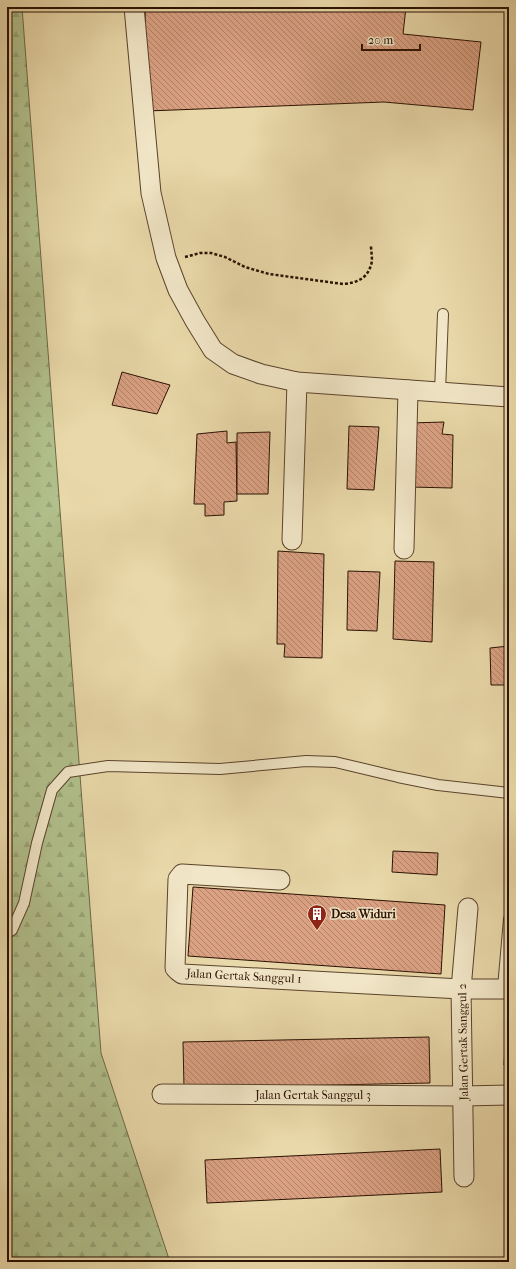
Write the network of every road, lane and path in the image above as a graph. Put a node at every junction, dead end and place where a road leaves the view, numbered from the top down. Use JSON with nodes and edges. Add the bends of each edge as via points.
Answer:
{"nodes":[{"id":1,"x":134,"y":7,"type":"edge"},
{"id":2,"x":371,"y":246,"type":"dead end"},
{"id":3,"x":166,"y":258,"type":"junction"},
{"id":4,"x":443,"y":314,"type":"dead end"},
{"id":5,"x":297,"y":382,"type":"junction"},
{"id":6,"x":408,"y":390,"type":"junction"},
{"id":7,"x":440,"y":392,"type":"junction"},
{"id":8,"x":509,"y":397,"type":"edge"},
{"id":9,"x":292,"y":540,"type":"dead end"},
{"id":10,"x":404,"y":549,"type":"dead end"},
{"id":11,"x":509,"y":793,"type":"edge"},
{"id":12,"x":280,"y":880,"type":"dead end"},
{"id":13,"x":468,"y":908,"type":"dead end"},
{"id":14,"x":509,"y":919,"type":"edge"},
{"id":15,"x":7,"y":933,"type":"edge"},
{"id":16,"x":461,"y":988,"type":"junction"},
{"id":17,"x":506,"y":988,"type":"edge"},
{"id":18,"x":162,"y":1094,"type":"dead end"},
{"id":19,"x":509,"y":1095,"type":"edge"},
{"id":20,"x":463,"y":1096,"type":"junction"},
{"id":21,"x":464,"y":1177,"type":"dead end"}],
"edges":[{"from":1,"to":3,"type":"street","via":[[151,193]]},
{"from":2,"to":3,"type":"path","via":[[372,265],[364,277],[354,283],[343,284],[269,274],[211,253]]},
{"from":3,"to":5,"type":"street","via":[[178,290],[213,350],[233,364],[261,374]]},
{"from":4,"to":7,"type":"lane"},
{"from":5,"to":6,"type":"street"},
{"from":5,"to":9,"type":"street"},
{"from":6,"to":7,"type":"street"},
{"from":6,"to":10,"type":"street"},
{"from":7,"to":8,"type":"street"},
{"from":11,"to":15,"type":"lane","via":[[398,778],[335,762],[306,761],[220,768],[108,766],[68,772],[52,790],[37,842],[24,903],[12,930]]},
{"from":12,"to":16,"type":"street","name":"Jalan Gertak Sanggul 1","via":[[182,874],[178,879],[177,891],[175,968],[182,974]]},
{"from":13,"to":16,"type":"street","name":"Jalan Gertak Sanggul 2"},
{"from":14,"to":17,"type":"lane"},
{"from":16,"to":17,"type":"street","name":"Jalan Gertak Sanggul 1"},
{"from":16,"to":20,"type":"street","name":"Jalan Gertak Sanggul 2"},
{"from":18,"to":20,"type":"street","name":"Jalan Gertak Sanggul 3"},
{"from":19,"to":20,"type":"street","name":"Jalan Gertak Sanggul 3"},
{"from":20,"to":21,"type":"street","name":"Jalan Gertak Sanggul 2"}]}
